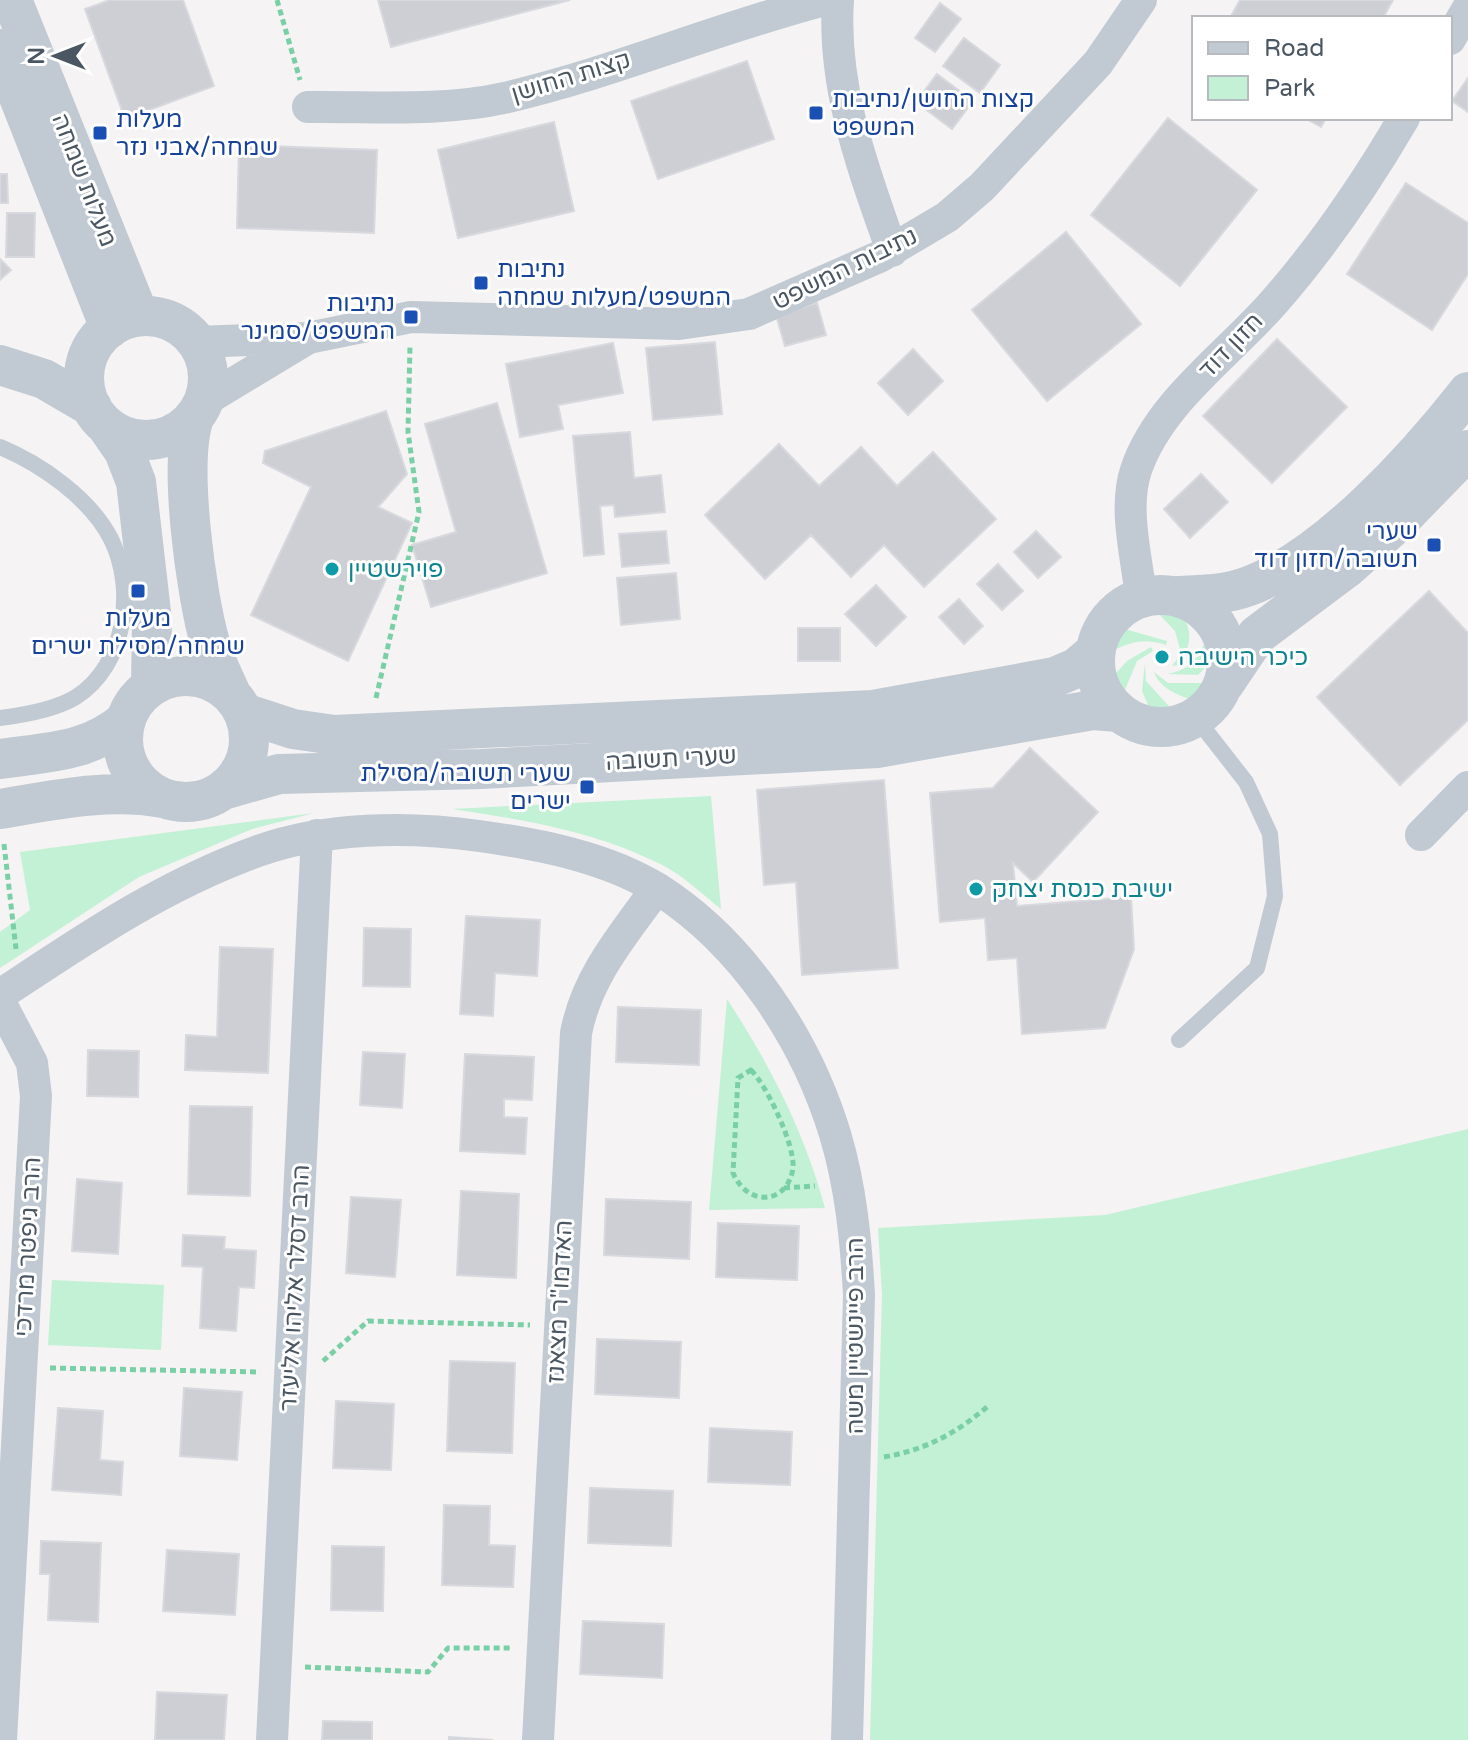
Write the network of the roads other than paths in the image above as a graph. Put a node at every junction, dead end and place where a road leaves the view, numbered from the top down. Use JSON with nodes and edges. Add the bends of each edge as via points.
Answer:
{"nodes":[{"id":1,"x":12,"y":0,"type":"edge"},
{"id":2,"x":825,"y":0,"type":"edge"},
{"id":3,"x":838,"y":0,"type":"edge"},
{"id":4,"x":1141,"y":0,"type":"edge"},
{"id":5,"x":1468,"y":8,"type":"edge"},
{"id":6,"x":1452,"y":36,"type":"edge"},
{"id":7,"x":0,"y":49,"type":"edge"},
{"id":8,"x":308,"y":107,"type":"road end"},
{"id":9,"x":1403,"y":120,"type":"edge"},
{"id":10,"x":892,"y":251,"type":"junction"},
{"id":11,"x":124,"y":322,"type":"junction"},
{"id":12,"x":308,"y":338,"type":"junction"},
{"id":13,"x":196,"y":342,"type":"junction"},
{"id":14,"x":87,"y":360,"type":"junction"},
{"id":15,"x":0,"y":365,"type":"edge"},
{"id":16,"x":44,"y":379,"type":"junction"},
{"id":17,"x":1468,"y":392,"type":"edge"},
{"id":18,"x":199,"y":410,"type":"junction"},
{"id":19,"x":99,"y":416,"type":"junction"},
{"id":20,"x":0,"y":447,"type":"edge"},
{"id":21,"x":1468,"y":450,"type":"edge"},
{"id":22,"x":1159,"y":597,"type":"junction"},
{"id":23,"x":1095,"y":652,"type":"junction"},
{"id":24,"x":151,"y":686,"type":"junction"},
{"id":25,"x":1222,"y":688,"type":"junction"},
{"id":26,"x":237,"y":704,"type":"junction"},
{"id":27,"x":1118,"y":712,"type":"junction"},
{"id":28,"x":0,"y":718,"type":"edge"},
{"id":29,"x":1196,"y":718,"type":"junction"},
{"id":30,"x":126,"y":720,"type":"junction"},
{"id":31,"x":0,"y":759,"type":"edge"},
{"id":32,"x":1468,"y":787,"type":"edge"},
{"id":33,"x":223,"y":790,"type":"junction"},
{"id":34,"x":163,"y":798,"type":"junction"},
{"id":35,"x":2,"y":825,"type":"edge"},
{"id":36,"x":317,"y":835,"type":"junction"},
{"id":37,"x":1421,"y":835,"type":"dead end"},
{"id":38,"x":657,"y":888,"type":"junction"},
{"id":39,"x":6,"y":993,"type":"edge"},
{"id":40,"x":1179,"y":1040,"type":"dead end"},
{"id":41,"x":1,"y":1740,"type":"edge"},
{"id":42,"x":272,"y":1740,"type":"edge"},
{"id":43,"x":538,"y":1740,"type":"edge"},
{"id":44,"x":847,"y":1740,"type":"edge"}],
"edges":[{"from":1,"to":11,"type":"street","name":"מעלות שמחה"},
{"from":2,"to":8,"type":"street","name":"קצות החושן","via":[[502,98],[453,105]]},
{"from":3,"to":10,"type":"street","via":[[835,43],[845,107]]},
{"from":4,"to":10,"type":"street","name":"נתיבות המשפט","via":[[1098,63],[982,187],[947,217]]},
{"from":5,"to":6,"type":"street"},
{"from":7,"to":11,"type":"street","name":"מעלות שמחה"},
{"from":9,"to":22,"type":"street","name":"חזון דוד","via":[[1313,256],[1150,438],[1135,473],[1131,517]]},
{"from":10,"to":12,"type":"street","name":"נתיבות המשפט","via":[[749,314],[687,323],[411,317]]},
{"from":11,"to":13,"type":"street","via":[[174,322]]},
{"from":11,"to":14,"type":"street","via":[[96,342]]},
{"from":12,"to":13,"type":"street","name":"נתיבות המשפט"},
{"from":12,"to":18,"type":"street","name":"נתיבות המשפט"},
{"from":13,"to":18,"type":"street","via":[[207,365],[208,383]]},
{"from":14,"to":16,"type":"street"},
{"from":14,"to":19,"type":"street","via":[[86,393]]},
{"from":15,"to":16,"type":"street"},
{"from":16,"to":19,"type":"street"},
{"from":17,"to":22,"type":"street","via":[[1428,442],[1374,495],[1278,572],[1216,595]]},
{"from":18,"to":19,"type":"street","via":[[179,431],[152,440],[123,436]]},
{"from":18,"to":26,"type":"street","via":[[187,437],[186,469],[203,615]]},
{"from":19,"to":24,"type":"street","via":[[124,451],[136,482],[152,621]]},
{"from":20,"to":28,"type":"lane","via":[[47,472],[100,525],[122,564],[125,599],[118,639],[103,673],[75,698]]},
{"from":21,"to":25,"type":"street","via":[[1348,567],[1257,635]]},
{"from":22,"to":23,"type":"street","via":[[1124,605],[1100,634]]},
{"from":22,"to":25,"type":"street","via":[[1210,615],[1227,650]]},
{"from":23,"to":26,"type":"street","name":"שערי תשובה","via":[[1055,677],[873,710],[334,735],[293,729]]},
{"from":23,"to":27,"type":"street","via":[[1104,695]]},
{"from":24,"to":26,"type":"street","via":[[193,675],[214,682]]},
{"from":24,"to":30,"type":"street","via":[[135,701]]},
{"from":25,"to":29,"type":"street"},
{"from":26,"to":33,"type":"street","via":[[249,733],[247,755]]},
{"from":27,"to":29,"type":"street","via":[[1156,728]]},
{"from":27,"to":33,"type":"street","name":"שערי תשובה","via":[[1093,710],[877,748],[279,774]]},
{"from":29,"to":40,"type":"lane","via":[[1246,782],[1270,834],[1275,896],[1257,968]]},
{"from":30,"to":31,"type":"street","via":[[105,738],[77,748]]},
{"from":30,"to":34,"type":"street","via":[[123,739],[130,766]]},
{"from":32,"to":37,"type":"street"},
{"from":33,"to":34,"type":"street","via":[[194,801]]},
{"from":34,"to":35,"type":"street","via":[[84,795]]},
{"from":36,"to":38,"type":"street","name":"הרב פיינשטיין משה","via":[[450,831],[516,841],[591,860]]},
{"from":36,"to":39,"type":"street","name":"הרב פיינשטיין משה","via":[[259,850],[150,897]]},
{"from":36,"to":42,"type":"street","name":"הרב דסלר אליהו אליעזר"},
{"from":38,"to":43,"type":"street","name":"האדמו\"ר מצאנז","via":[[602,964],[583,1000],[576,1033]]},
{"from":38,"to":44,"type":"street","name":"הרב פיינשטיין משה","via":[[706,926],[780,1014],[835,1133],[856,1231],[859,1295]]},
{"from":39,"to":41,"type":"street","name":"הרב גיפטר מרדכי","via":[[32,1063],[36,1096]]}]}
